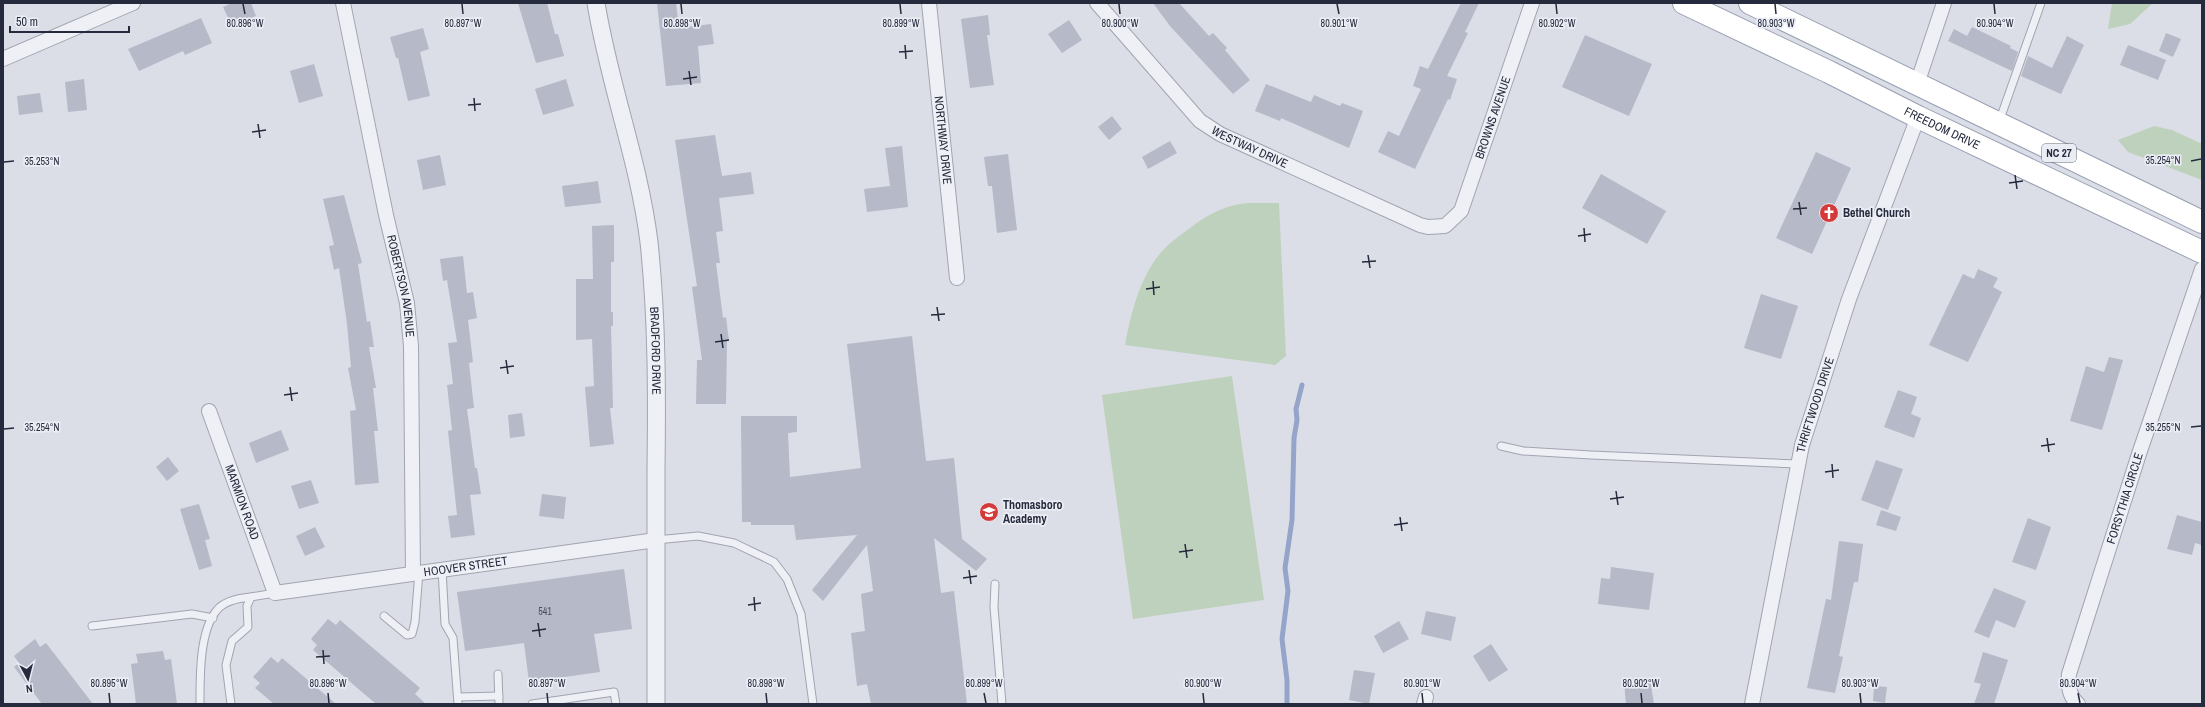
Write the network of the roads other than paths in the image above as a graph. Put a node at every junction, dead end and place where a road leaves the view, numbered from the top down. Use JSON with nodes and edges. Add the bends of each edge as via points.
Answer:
{"nodes":[{"id":1,"x":133,"y":3,"type":"edge"},
{"id":2,"x":343,"y":3,"type":"edge"},
{"id":3,"x":596,"y":3,"type":"edge"},
{"id":4,"x":929,"y":3,"type":"edge"},
{"id":5,"x":1097,"y":3,"type":"edge"},
{"id":6,"x":1532,"y":3,"type":"edge"},
{"id":7,"x":1684,"y":3,"type":"edge"},
{"id":8,"x":1703,"y":3,"type":"edge"},
{"id":9,"x":1750,"y":3,"type":"edge"},
{"id":10,"x":1944,"y":3,"type":"edge"},
{"id":11,"x":2041,"y":3,"type":"edge"},
{"id":12,"x":3,"y":59,"type":"edge"},
{"id":13,"x":1917,"y":84,"type":"junction"},
{"id":14,"x":1918,"y":117,"type":"junction"},
{"id":15,"x":1999,"y":124,"type":"junction"},
{"id":16,"x":2197,"y":220,"type":"edge"},
{"id":17,"x":1445,"y":226,"type":"joint"},
{"id":18,"x":2202,"y":252,"type":"edge"},
{"id":19,"x":2202,"y":269,"type":"edge"},
{"id":20,"x":957,"y":278,"type":"dead end"},
{"id":21,"x":209,"y":411,"type":"dead end"},
{"id":22,"x":1501,"y":446,"type":"dead end"},
{"id":23,"x":1797,"y":464,"type":"junction"},
{"id":24,"x":656,"y":540,"type":"junction"},
{"id":25,"x":442,"y":569,"type":"junction"},
{"id":26,"x":416,"y":573,"type":"junction"},
{"id":27,"x":995,"y":584,"type":"dead end"},
{"id":28,"x":275,"y":593,"type":"junction"},
{"id":29,"x":251,"y":597,"type":"junction"},
{"id":30,"x":384,"y":616,"type":"dead end"},
{"id":31,"x":213,"y":618,"type":"junction"},
{"id":32,"x":92,"y":626,"type":"dead end"},
{"id":33,"x":498,"y":674,"type":"dead end"},
{"id":34,"x":499,"y":696,"type":"junction"},
{"id":35,"x":458,"y":700,"type":"edge"},
{"id":36,"x":200,"y":704,"type":"edge"},
{"id":37,"x":231,"y":704,"type":"edge"},
{"id":38,"x":499,"y":704,"type":"edge"},
{"id":39,"x":532,"y":704,"type":"edge"},
{"id":40,"x":616,"y":704,"type":"edge"},
{"id":41,"x":656,"y":704,"type":"edge"},
{"id":42,"x":813,"y":704,"type":"edge"},
{"id":43,"x":1002,"y":704,"type":"edge"},
{"id":44,"x":1752,"y":704,"type":"edge"},
{"id":45,"x":2078,"y":704,"type":"edge"}],
"edges":[{"from":1,"to":12,"type":"street"},
{"from":2,"to":26,"type":"street","name":"ROBERTSON AVENUE","via":[[386,215],[407,303],[411,346]]},
{"from":3,"to":24,"type":"street","name":"BRADFORD DRIVE","via":[[649,243],[654,302],[657,409]]},
{"from":4,"to":20,"type":"street","name":"NORTHWAY DRIVE"},
{"from":5,"to":17,"type":"street","name":"WESTWAY DRIVE","via":[[1192,112],[1220,134],[1420,225]]},
{"from":6,"to":17,"type":"street","name":"BROWNS AVENUE","via":[[1461,211]]},
{"from":7,"to":14,"type":"main road","name":"FREEDOM DRIVE","number":"NC 27"},
{"from":8,"to":13,"type":"main road","via":[[1886,88],[1906,88]]},
{"from":9,"to":13,"type":"main road","number":"NC 27"},
{"from":10,"to":13,"type":"street"},
{"from":11,"to":15,"type":"lane"},
{"from":13,"to":15,"type":"main road","number":"NC 27"},
{"from":14,"to":16,"type":"main road","via":[[1938,116],[1955,119],[2146,208],[2175,219]]},
{"from":14,"to":18,"type":"main road","name":"FREEDOM DRIVE","number":"NC 27"},
{"from":14,"to":23,"type":"street","name":"THRIFTWOOD DRIVE","via":[[1849,299]]},
{"from":15,"to":16,"type":"main road","number":"NC 27"},
{"from":19,"to":45,"type":"street","name":"FORSYTHIA CIRCLE","via":[[2139,454],[2069,674],[2071,698]]},
{"from":21,"to":28,"type":"street","name":"MARMION ROAD"},
{"from":22,"to":23,"type":"lane","via":[[1523,451]]},
{"from":23,"to":44,"type":"street","name":"THRIFTWOOD DRIVE","via":[[1780,566],[1756,674]]},
{"from":24,"to":25,"type":"street","name":"HOOVER STREET"},
{"from":24,"to":41,"type":"street","name":"BRADFORD DRIVE"},
{"from":24,"to":42,"type":"lane","via":[[702,537],[734,543],[774,562],[787,579],[801,614]]},
{"from":25,"to":26,"type":"street","name":"HOOVER STREET"},
{"from":25,"to":35,"type":"lane","via":[[445,624],[453,638]]},
{"from":26,"to":28,"type":"street","name":"HOOVER STREET"},
{"from":26,"to":30,"type":"lane","via":[[416,622],[412,634],[407,635]]},
{"from":27,"to":43,"type":"lane","via":[[994,606]]},
{"from":28,"to":29,"type":"lane"},
{"from":29,"to":31,"type":"lane","via":[[234,599],[217,609]]},
{"from":29,"to":37,"type":"lane","via":[[247,606],[248,627],[232,641],[226,665]]},
{"from":31,"to":32,"type":"lane","via":[[192,614]]},
{"from":31,"to":36,"type":"lane","via":[[204,641],[200,670]]},
{"from":33,"to":34,"type":"lane"},
{"from":34,"to":35,"type":"lane"},
{"from":34,"to":38,"type":"lane"},
{"from":39,"to":40,"type":"lane","via":[[614,692]]}]}
